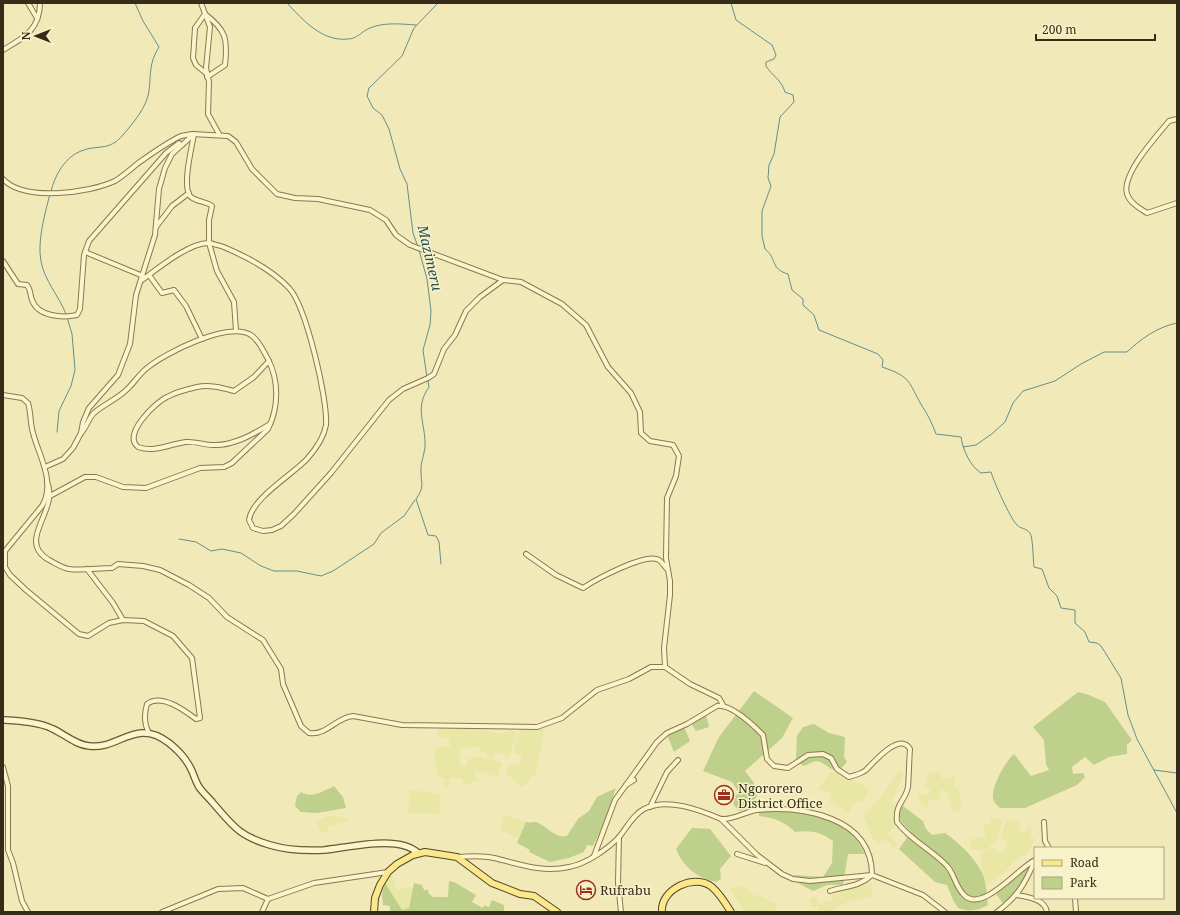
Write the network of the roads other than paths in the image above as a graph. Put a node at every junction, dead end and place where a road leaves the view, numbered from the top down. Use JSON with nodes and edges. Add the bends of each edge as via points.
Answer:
{"nodes":[{"id":1,"x":28,"y":3,"type":"edge"},
{"id":2,"x":40,"y":3,"type":"edge"},
{"id":3,"x":201,"y":3,"type":"edge"},
{"id":4,"x":205,"y":14,"type":"junction"},
{"id":5,"x":37,"y":18,"type":"junction"},
{"id":6,"x":3,"y":50,"type":"edge"},
{"id":7,"x":207,"y":75,"type":"junction"},
{"id":8,"x":1177,"y":119,"type":"edge"},
{"id":9,"x":192,"y":134,"type":"junction"},
{"id":10,"x":219,"y":134,"type":"junction"},
{"id":11,"x":3,"y":179,"type":"edge"},
{"id":12,"x":189,"y":192,"type":"junction"},
{"id":13,"x":1177,"y":203,"type":"edge"},
{"id":14,"x":156,"y":228,"type":"junction"},
{"id":15,"x":209,"y":244,"type":"junction"},
{"id":16,"x":85,"y":252,"type":"junction"},
{"id":17,"x":3,"y":261,"type":"edge"},
{"id":18,"x":149,"y":275,"type":"junction"},
{"id":19,"x":142,"y":278,"type":"junction"},
{"id":20,"x":503,"y":280,"type":"junction"},
{"id":21,"x":236,"y":331,"type":"junction"},
{"id":22,"x":202,"y":339,"type":"junction"},
{"id":23,"x":269,"y":361,"type":"junction"},
{"id":24,"x":3,"y":395,"type":"edge"},
{"id":25,"x":271,"y":424,"type":"junction"},
{"id":26,"x":81,"y":433,"type":"junction"},
{"id":27,"x":45,"y":467,"type":"junction"},
{"id":28,"x":47,"y":482,"type":"junction"},
{"id":29,"x":50,"y":496,"type":"junction"},
{"id":30,"x":526,"y":554,"type":"dead end"},
{"id":31,"x":87,"y":569,"type":"junction"},
{"id":32,"x":667,"y":570,"type":"junction"},
{"id":33,"x":123,"y":620,"type":"junction"},
{"id":34,"x":665,"y":667,"type":"junction"},
{"id":35,"x":723,"y":705,"type":"junction"},
{"id":36,"x":3,"y":720,"type":"edge"},
{"id":37,"x":149,"y":733,"type":"junction"},
{"id":38,"x":678,"y":760,"type":"dead end"},
{"id":39,"x":3,"y":767,"type":"edge"},
{"id":40,"x":634,"y":780,"type":"dead end"},
{"id":41,"x":626,"y":785,"type":"junction"},
{"id":42,"x":650,"y":807,"type":"junction"},
{"id":43,"x":721,"y":819,"type":"junction"},
{"id":44,"x":1044,"y":822,"type":"dead end"},
{"id":45,"x":619,"y":837,"type":"junction"},
{"id":46,"x":1049,"y":847,"type":"edge"},
{"id":47,"x":418,"y":853,"type":"junction"},
{"id":48,"x":738,"y":854,"type":"dead end"},
{"id":49,"x":457,"y":857,"type":"junction"},
{"id":50,"x":593,"y":857,"type":"junction"},
{"id":51,"x":1034,"y":860,"type":"edge"},
{"id":52,"x":1034,"y":862,"type":"edge"},
{"id":53,"x":767,"y":863,"type":"junction"},
{"id":54,"x":388,"y":872,"type":"junction"},
{"id":55,"x":872,"y":876,"type":"junction"},
{"id":56,"x":830,"y":891,"type":"dead end"},
{"id":57,"x":1017,"y":895,"type":"junction"},
{"id":58,"x":268,"y":898,"type":"junction"},
{"id":59,"x":1034,"y":898,"type":"edge"},
{"id":60,"x":1037,"y":899,"type":"edge"},
{"id":61,"x":1075,"y":899,"type":"edge"},
{"id":62,"x":28,"y":912,"type":"edge"},
{"id":63,"x":162,"y":912,"type":"edge"},
{"id":64,"x":262,"y":912,"type":"edge"},
{"id":65,"x":374,"y":912,"type":"edge"},
{"id":66,"x":557,"y":912,"type":"edge"},
{"id":67,"x":621,"y":912,"type":"edge"},
{"id":68,"x":662,"y":912,"type":"edge"},
{"id":69,"x":731,"y":912,"type":"edge"},
{"id":70,"x":945,"y":912,"type":"edge"},
{"id":71,"x":997,"y":912,"type":"edge"},
{"id":72,"x":1047,"y":912,"type":"edge"},
{"id":73,"x":1076,"y":912,"type":"edge"}],
"edges":[{"from":1,"to":5,"type":"street"},
{"from":2,"to":5,"type":"street"},
{"from":3,"to":4,"type":"street"},
{"from":4,"to":7,"type":"street","via":[[210,28]]},
{"from":4,"to":7,"type":"street","via":[[195,28],[193,58],[196,65]]},
{"from":4,"to":7,"type":"street","via":[[219,24],[225,38],[226,50],[225,65]]},
{"from":5,"to":6,"type":"street","via":[[33,30]]},
{"from":7,"to":10,"type":"street","via":[[208,115]]},
{"from":8,"to":13,"type":"street","via":[[1169,121],[1136,161],[1126,190],[1134,204],[1146,213]]},
{"from":9,"to":10,"type":"street"},
{"from":9,"to":11,"type":"street","via":[[174,140],[115,180],[88,189],[59,193],[32,192],[14,187]]},
{"from":9,"to":12,"type":"street","via":[[188,164]]},
{"from":9,"to":14,"type":"street","via":[[175,150],[166,165],[159,189]]},
{"from":9,"to":16,"type":"street","via":[[166,153],[130,192],[98,229]]},
{"from":10,"to":20,"type":"street","via":[[234,140],[250,166],[277,194],[291,198],[327,200],[370,210],[386,220],[396,235],[405,242]]},
{"from":12,"to":14,"type":"street","via":[[172,206]]},
{"from":12,"to":15,"type":"street","via":[[193,198],[212,206],[208,220]]},
{"from":14,"to":19,"type":"street"},
{"from":15,"to":18,"type":"street","via":[[200,244],[184,252]]},
{"from":15,"to":20,"type":"street","via":[[235,252],[291,289],[312,344],[324,393],[326,425],[323,435],[307,458],[263,497],[250,515],[249,520],[254,528],[263,531],[281,526],[294,514],[390,400],[403,389],[434,374],[466,311]]},
{"from":15,"to":21,"type":"street","via":[[217,271],[234,302]]},
{"from":16,"to":17,"type":"street","via":[[80,309],[77,315],[69,316],[57,316],[37,309],[27,285],[18,284]]},
{"from":16,"to":19,"type":"street"},
{"from":18,"to":19,"type":"street"},
{"from":18,"to":22,"type":"street","via":[[162,293],[174,290],[186,306]]},
{"from":19,"to":26,"type":"street","via":[[134,307],[131,339],[120,370],[116,379],[89,408]]},
{"from":20,"to":32,"type":"street","via":[[521,282],[575,313],[593,334],[608,367],[631,394],[640,412],[641,433],[650,441],[668,443],[678,451],[678,465],[668,498]]},
{"from":21,"to":22,"type":"street"},
{"from":21,"to":23,"type":"street","via":[[253,336]]},
{"from":22,"to":26,"type":"street","via":[[177,348],[152,364],[124,393],[93,414]]},
{"from":23,"to":25,"type":"street","via":[[276,383],[276,404]]},
{"from":23,"to":25,"type":"street","via":[[254,377],[234,390],[198,386],[168,396],[139,423],[134,442],[138,447],[150,450],[189,442],[214,446],[256,433]]},
{"from":24,"to":27,"type":"street","via":[[22,398],[28,403],[34,436]]},
{"from":25,"to":29,"type":"street","via":[[239,457],[224,467],[200,468],[146,488],[124,487],[96,477],[85,477]]},
{"from":26,"to":27,"type":"street","via":[[75,446],[66,456]]},
{"from":27,"to":28,"type":"street"},
{"from":28,"to":29,"type":"street"},
{"from":28,"to":33,"type":"street","via":[[46,498],[42,506],[5,551],[5,569],[79,634],[88,636],[110,623]]},
{"from":29,"to":31,"type":"street","via":[[47,510],[36,534],[37,550],[64,568]]},
{"from":30,"to":32,"type":"street","via":[[556,575],[583,588],[602,575],[641,561],[659,560]]},
{"from":31,"to":33,"type":"street","via":[[113,602]]},
{"from":31,"to":34,"type":"street","via":[[112,568],[118,564],[143,566],[160,570],[200,591],[227,617],[265,641],[281,669],[283,684],[301,726],[309,733],[318,733],[348,716],[402,724],[537,727],[562,718],[597,690],[629,679],[645,669]]},
{"from":32,"to":34,"type":"street","via":[[670,595],[664,648]]},
{"from":33,"to":37,"type":"street","via":[[144,621],[157,626],[173,636],[192,658],[200,718],[196,719],[155,699],[148,704],[146,712],[146,728]]},
{"from":34,"to":35,"type":"street","via":[[690,684],[719,698]]},
{"from":35,"to":41,"type":"street","via":[[667,733],[657,742]]},
{"from":35,"to":51,"type":"street","via":[[763,735],[767,759],[774,766],[782,768],[792,767],[808,755],[823,754],[831,758],[837,769],[849,776],[859,775],[892,746],[907,744],[910,749],[908,786],[897,808],[897,822],[947,866],[955,883],[969,899],[975,900],[986,896],[1011,880]]},
{"from":36,"to":37,"type":"main road","via":[[47,727],[89,746],[104,744],[133,734]]},
{"from":37,"to":47,"type":"main road","via":[[168,742],[178,751],[192,769],[202,792],[229,824],[249,837],[282,848],[324,850],[374,843],[407,846]]},
{"from":38,"to":42,"type":"street","via":[[667,772]]},
{"from":39,"to":62,"type":"street","via":[[8,786],[8,850],[15,868],[20,895]]},
{"from":40,"to":41,"type":"street"},
{"from":41,"to":50,"type":"street","via":[[615,800]]},
{"from":42,"to":43,"type":"street","via":[[676,805]]},
{"from":42,"to":45,"type":"street","via":[[633,818]]},
{"from":43,"to":53,"type":"street"},
{"from":43,"to":55,"type":"street","via":[[728,820],[754,811],[779,808],[819,814],[847,826],[861,840],[871,861]]},
{"from":44,"to":46,"type":"street","via":[[1044,835]]},
{"from":45,"to":50,"type":"street"},
{"from":45,"to":67,"type":"street","via":[[618,883]]},
{"from":47,"to":49,"type":"main road"},
{"from":47,"to":54,"type":"main road"},
{"from":48,"to":53,"type":"street"},
{"from":49,"to":50,"type":"street","via":[[489,857],[552,870],[581,864]]},
{"from":49,"to":66,"type":"main road","via":[[492,883],[534,896]]},
{"from":52,"to":57,"type":"street"},
{"from":53,"to":55,"type":"street","via":[[792,879],[810,881]]},
{"from":54,"to":58,"type":"street","via":[[314,884]]},
{"from":54,"to":65,"type":"main road","via":[[375,898]]},
{"from":55,"to":56,"type":"street","via":[[861,884]]},
{"from":55,"to":70,"type":"street","via":[[923,895]]},
{"from":57,"to":59,"type":"street"},
{"from":57,"to":71,"type":"street"},
{"from":58,"to":63,"type":"street","via":[[243,888],[218,889]]},
{"from":58,"to":64,"type":"street"},
{"from":60,"to":72,"type":"street","via":[[1046,906]]},
{"from":61,"to":73,"type":"street"},
{"from":68,"to":69,"type":"main road","via":[[666,897],[673,889],[697,882],[712,887]]}]}
